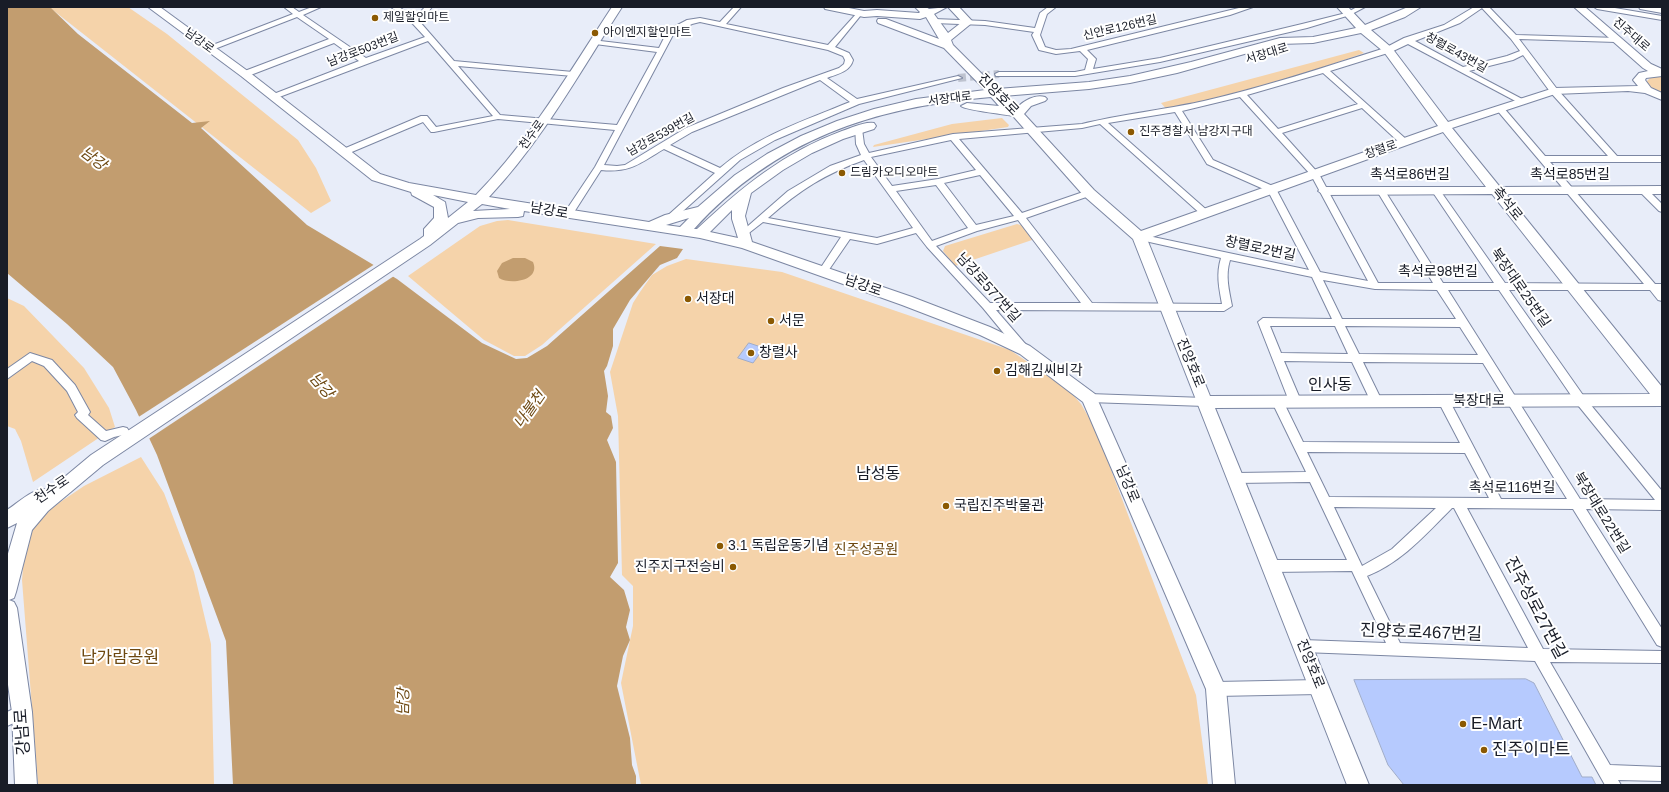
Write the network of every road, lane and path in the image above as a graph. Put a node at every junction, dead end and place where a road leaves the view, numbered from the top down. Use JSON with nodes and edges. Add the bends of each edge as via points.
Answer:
{"nodes":[{"id":1,"x":153,"y":7,"type":"edge"},
{"id":2,"x":287,"y":7,"type":"edge"},
{"id":3,"x":318,"y":7,"type":"edge"},
{"id":4,"x":394,"y":7,"type":"edge"},
{"id":5,"x":429,"y":7,"type":"edge"},
{"id":6,"x":617,"y":7,"type":"edge"},
{"id":7,"x":738,"y":7,"type":"edge"},
{"id":8,"x":829,"y":7,"type":"edge"},
{"id":9,"x":911,"y":7,"type":"edge"},
{"id":10,"x":942,"y":7,"type":"edge"},
{"id":11,"x":953,"y":7,"type":"edge"},
{"id":12,"x":1053,"y":7,"type":"edge"},
{"id":13,"x":1250,"y":7,"type":"edge"},
{"id":14,"x":1362,"y":7,"type":"edge"},
{"id":15,"x":1416,"y":7,"type":"edge"},
{"id":16,"x":1479,"y":7,"type":"edge"},
{"id":17,"x":1485,"y":7,"type":"edge"},
{"id":18,"x":1579,"y":7,"type":"edge"},
{"id":19,"x":1597,"y":7,"type":"edge"},
{"id":20,"x":1662,"y":10,"type":"edge"},
{"id":21,"x":867,"y":12,"type":"edge"},
{"id":22,"x":1347,"y":12,"type":"edge"},
{"id":23,"x":1647,"y":12,"type":"edge"},
{"id":24,"x":928,"y":14,"type":"edge"},
{"id":25,"x":298,"y":15,"type":"junction"},
{"id":26,"x":891,"y":15,"type":"junction"},
{"id":27,"x":1662,"y":18,"type":"edge"},
{"id":28,"x":1390,"y":20,"type":"junction"},
{"id":29,"x":951,"y":21,"type":"junction"},
{"id":30,"x":416,"y":22,"type":"junction"},
{"id":31,"x":968,"y":22,"type":"junction"},
{"id":32,"x":722,"y":24,"type":"junction"},
{"id":33,"x":1662,"y":27,"type":"edge"},
{"id":34,"x":1362,"y":28,"type":"junction"},
{"id":35,"x":1037,"y":30,"type":"junction"},
{"id":36,"x":1514,"y":37,"type":"junction"},
{"id":37,"x":429,"y":38,"type":"junction"},
{"id":38,"x":1320,"y":39,"type":"junction"},
{"id":39,"x":334,"y":40,"type":"junction"},
{"id":40,"x":1407,"y":40,"type":"junction"},
{"id":41,"x":1616,"y":40,"type":"junction"},
{"id":42,"x":595,"y":42,"type":"junction"},
{"id":43,"x":948,"y":42,"type":"junction"},
{"id":44,"x":1296,"y":42,"type":"junction"},
{"id":45,"x":1385,"y":47,"type":"junction"},
{"id":46,"x":209,"y":48,"type":"junction"},
{"id":47,"x":830,"y":48,"type":"junction"},
{"id":48,"x":1082,"y":49,"type":"junction"},
{"id":49,"x":661,"y":50,"type":"junction"},
{"id":50,"x":1524,"y":52,"type":"junction"},
{"id":51,"x":365,"y":61,"type":"junction"},
{"id":52,"x":451,"y":63,"type":"junction"},
{"id":53,"x":1325,"y":70,"type":"junction"},
{"id":54,"x":1462,"y":70,"type":"junction"},
{"id":55,"x":1648,"y":70,"type":"junction"},
{"id":56,"x":974,"y":71,"type":"junction"},
{"id":57,"x":1089,"y":71,"type":"junction"},
{"id":58,"x":1662,"y":73,"type":"edge"},
{"id":59,"x":245,"y":74,"type":"junction"},
{"id":60,"x":573,"y":74,"type":"junction"},
{"id":61,"x":999,"y":74,"type":"tunnel mouth"},
{"id":62,"x":822,"y":78,"type":"junction"},
{"id":63,"x":958,"y":78,"type":"tunnel mouth"},
{"id":64,"x":1644,"y":87,"type":"junction"},
{"id":65,"x":1027,"y":91,"type":"junction"},
{"id":66,"x":1554,"y":91,"type":"junction"},
{"id":67,"x":1242,"y":94,"type":"junction"},
{"id":68,"x":274,"y":97,"type":"junction"},
{"id":69,"x":1662,"y":97,"type":"edge"},
{"id":70,"x":998,"y":98,"type":"junction"},
{"id":71,"x":1041,"y":99,"type":"junction"},
{"id":72,"x":965,"y":101,"type":"junction"},
{"id":73,"x":856,"y":102,"type":"junction"},
{"id":74,"x":1522,"y":102,"type":"junction"},
{"id":75,"x":1363,"y":105,"type":"junction"},
{"id":76,"x":1177,"y":109,"type":"junction"},
{"id":77,"x":1500,"y":109,"type":"junction"},
{"id":78,"x":1017,"y":114,"type":"junction"},
{"id":79,"x":498,"y":117,"type":"junction"},
{"id":80,"x":1101,"y":121,"type":"junction"},
{"id":81,"x":542,"y":122,"type":"junction"},
{"id":82,"x":1445,"y":127,"type":"junction"},
{"id":83,"x":618,"y":128,"type":"junction"},
{"id":84,"x":858,"y":129,"type":"junction"},
{"id":85,"x":1031,"y":130,"type":"junction"},
{"id":86,"x":1277,"y":132,"type":"junction"},
{"id":87,"x":953,"y":137,"type":"junction"},
{"id":88,"x":1404,"y":142,"type":"junction"},
{"id":89,"x":665,"y":146,"type":"junction"},
{"id":90,"x":344,"y":152,"type":"junction"},
{"id":91,"x":866,"y":156,"type":"junction"},
{"id":92,"x":1615,"y":159,"type":"junction"},
{"id":93,"x":1662,"y":159,"type":"edge"},
{"id":94,"x":1544,"y":160,"type":"junction"},
{"id":95,"x":599,"y":167,"type":"junction"},
{"id":96,"x":721,"y":172,"type":"junction"},
{"id":97,"x":981,"y":172,"type":"junction"},
{"id":98,"x":1315,"y":174,"type":"junction"},
{"id":99,"x":938,"y":182,"type":"junction"},
{"id":100,"x":407,"y":186,"type":"junction"},
{"id":101,"x":1272,"y":188,"type":"junction"},
{"id":102,"x":890,"y":189,"type":"junction"},
{"id":103,"x":1644,"y":190,"type":"junction"},
{"id":104,"x":1662,"y":190,"type":"edge"},
{"id":105,"x":1324,"y":191,"type":"junction"},
{"id":106,"x":1381,"y":191,"type":"junction"},
{"id":107,"x":1436,"y":191,"type":"junction"},
{"id":108,"x":1496,"y":191,"type":"junction"},
{"id":109,"x":1571,"y":191,"type":"junction"},
{"id":110,"x":745,"y":193,"type":"junction"},
{"id":111,"x":1089,"y":193,"type":"junction"},
{"id":112,"x":1662,"y":197,"type":"edge"},
{"id":113,"x":480,"y":199,"type":"junction"},
{"id":114,"x":1662,"y":209,"type":"edge"},
{"id":115,"x":701,"y":211,"type":"junction"},
{"id":116,"x":551,"y":212,"type":"junction"},
{"id":117,"x":1206,"y":214,"type":"junction"},
{"id":118,"x":568,"y":215,"type":"junction"},
{"id":119,"x":1020,"y":217,"type":"junction"},
{"id":120,"x":670,"y":218,"type":"junction"},
{"id":121,"x":760,"y":219,"type":"junction"},
{"id":122,"x":453,"y":222,"type":"junction"},
{"id":123,"x":652,"y":226,"type":"junction"},
{"id":124,"x":918,"y":229,"type":"junction"},
{"id":125,"x":974,"y":229,"type":"junction"},
{"id":126,"x":692,"y":232,"type":"junction"},
{"id":127,"x":847,"y":236,"type":"junction"},
{"id":128,"x":1139,"y":237,"type":"junction"},
{"id":129,"x":745,"y":238,"type":"junction"},
{"id":130,"x":426,"y":241,"type":"junction"},
{"id":131,"x":930,"y":245,"type":"junction"},
{"id":132,"x":1226,"y":256,"type":"junction"},
{"id":133,"x":823,"y":272,"type":"junction"},
{"id":134,"x":1316,"y":276,"type":"junction"},
{"id":135,"x":1375,"y":286,"type":"junction"},
{"id":136,"x":1441,"y":286,"type":"junction"},
{"id":137,"x":1502,"y":286,"type":"junction"},
{"id":138,"x":1573,"y":287,"type":"junction"},
{"id":139,"x":1657,"y":287,"type":"edge"},
{"id":140,"x":1662,"y":298,"type":"edge"},
{"id":141,"x":987,"y":306,"type":"junction"},
{"id":142,"x":1089,"y":308,"type":"junction"},
{"id":143,"x":1168,"y":309,"type":"junction"},
{"id":144,"x":1338,"y":322,"type":"junction"},
{"id":145,"x":1464,"y":323,"type":"junction"},
{"id":146,"x":1025,"y":350,"type":"junction"},
{"id":147,"x":1276,"y":357,"type":"junction"},
{"id":148,"x":1356,"y":359,"type":"junction"},
{"id":149,"x":1487,"y":359,"type":"junction"},
{"id":150,"x":7,"y":376,"type":"edge"},
{"id":151,"x":1089,"y":398,"type":"junction"},
{"id":152,"x":1662,"y":399,"type":"edge"},
{"id":153,"x":1376,"y":401,"type":"junction"},
{"id":154,"x":1444,"y":401,"type":"junction"},
{"id":155,"x":1514,"y":401,"type":"junction"},
{"id":156,"x":1581,"y":401,"type":"junction"},
{"id":157,"x":1205,"y":402,"type":"junction"},
{"id":158,"x":1278,"y":402,"type":"junction"},
{"id":159,"x":1296,"y":402,"type":"junction"},
{"id":160,"x":123,"y":431,"type":"dead end"},
{"id":161,"x":1299,"y":447,"type":"junction"},
{"id":162,"x":1469,"y":448,"type":"junction"},
{"id":163,"x":97,"y":460,"type":"junction"},
{"id":164,"x":1314,"y":477,"type":"junction"},
{"id":165,"x":1236,"y":478,"type":"junction"},
{"id":166,"x":1662,"y":500,"type":"edge"},
{"id":167,"x":1326,"y":502,"type":"junction"},
{"id":168,"x":1497,"y":502,"type":"junction"},
{"id":169,"x":1453,"y":503,"type":"junction"},
{"id":170,"x":1578,"y":504,"type":"junction"},
{"id":171,"x":1662,"y":505,"type":"edge"},
{"id":172,"x":7,"y":520,"type":"edge"},
{"id":173,"x":1271,"y":566,"type":"junction"},
{"id":174,"x":1358,"y":569,"type":"junction"},
{"id":175,"x":7,"y":592,"type":"edge"},
{"id":176,"x":7,"y":608,"type":"edge"},
{"id":177,"x":1662,"y":641,"type":"edge"},
{"id":178,"x":1303,"y":646,"type":"junction"},
{"id":179,"x":1396,"y":650,"type":"junction"},
{"id":180,"x":1539,"y":655,"type":"junction"},
{"id":181,"x":1662,"y":657,"type":"edge"},
{"id":182,"x":1319,"y":687,"type":"junction"},
{"id":183,"x":1216,"y":689,"type":"junction"},
{"id":184,"x":15,"y":715,"type":"edge"},
{"id":185,"x":1662,"y":774,"type":"edge"},
{"id":186,"x":1610,"y":779,"type":"edge"},
{"id":187,"x":26,"y":785,"type":"edge"},
{"id":188,"x":1224,"y":785,"type":"edge"},
{"id":189,"x":1358,"y":785,"type":"edge"}],
"edges":[{"from":1,"to":46,"type":"street","name":"남강로"},
{"from":2,"to":25,"type":"street"},
{"from":3,"to":25,"type":"street"},
{"from":4,"to":30,"type":"street"},
{"from":5,"to":30,"type":"street"},
{"from":6,"to":42,"type":"street","name":"천수로"},
{"from":7,"to":32,"type":"street"},
{"from":8,"to":21,"type":"street"},
{"from":9,"to":26,"type":"street"},
{"from":10,"to":24,"type":"street"},
{"from":11,"to":29,"type":"street"},
{"from":11,"to":31,"type":"street"},
{"from":12,"to":35,"type":"street","via":[[1044,13]]},
{"from":13,"to":48,"type":"street","name":"신안로126번길"},
{"from":14,"to":22,"type":"street"},
{"from":15,"to":28,"type":"street","name":"서장대로"},
{"from":16,"to":40,"type":"street","name":"창렬로43번길","via":[[1466,18],[1446,28]]},
{"from":17,"to":36,"type":"street"},
{"from":18,"to":41,"type":"street","name":"진주대로"},
{"from":19,"to":23,"type":"street"},
{"from":20,"to":23,"type":"street"},
{"from":21,"to":26,"type":"street"},
{"from":21,"to":43,"type":"street"},
{"from":21,"to":47,"type":"street"},
{"from":22,"to":28,"type":"street"},
{"from":22,"to":34,"type":"street","name":"촉석로"},
{"from":22,"to":38,"type":"street","via":[[1345,26]]},
{"from":22,"to":57,"type":"street","name":"진양호로","via":[[1304,26],[1160,60]]},
{"from":23,"to":27,"type":"street"},
{"from":23,"to":33,"type":"street"},
{"from":24,"to":26,"type":"street"},
{"from":24,"to":29,"type":"street"},
{"from":24,"to":43,"type":"street","name":"진양호로"},
{"from":25,"to":39,"type":"street"},
{"from":25,"to":46,"type":"street"},
{"from":28,"to":34,"type":"street","name":"서장대로"},
{"from":28,"to":45,"type":"street","via":[[1381,31]]},
{"from":29,"to":31,"type":"street"},
{"from":29,"to":43,"type":"street"},
{"from":30,"to":37,"type":"street"},
{"from":31,"to":35,"type":"street"},
{"from":31,"to":43,"type":"street"},
{"from":32,"to":47,"type":"street"},
{"from":32,"to":49,"type":"street","via":[[700,20],[690,22],[671,32]]},
{"from":34,"to":38,"type":"street","name":"서장대로"},
{"from":34,"to":45,"type":"street","name":"촉석로"},
{"from":35,"to":48,"type":"street","name":"신안로126번길","via":[[1038,42],[1042,48],[1056,52]]},
{"from":36,"to":41,"type":"street"},
{"from":36,"to":50,"type":"street"},
{"from":37,"to":51,"type":"street","name":"남강로503번길"},
{"from":37,"to":52,"type":"street"},
{"from":38,"to":44,"type":"street","name":"서장대로"},
{"from":38,"to":45,"type":"street","via":[[1356,40]]},
{"from":39,"to":51,"type":"street"},
{"from":39,"to":59,"type":"street"},
{"from":40,"to":45,"type":"street"},
{"from":40,"to":54,"type":"street","name":"창렬로43번길"},
{"from":41,"to":55,"type":"street","name":"진주대로"},
{"from":42,"to":49,"type":"street"},
{"from":42,"to":60,"type":"street","name":"천수로"},
{"from":43,"to":56,"type":"street","name":"진양호로"},
{"from":44,"to":65,"type":"street","name":"서장대로","via":[[1280,41],[1146,76],[1109,83]]},
{"from":44,"to":71,"type":"street","name":"서장대로","via":[[1291,49],[1155,84]]},
{"from":45,"to":53,"type":"street"},
{"from":45,"to":82,"type":"street","name":"촉석로"},
{"from":46,"to":59,"type":"street","name":"남강로"},
{"from":47,"to":62,"type":"street","name":"남강로539번길","via":[[846,55],[848,65]]},
{"from":48,"to":57,"type":"street","via":[[1092,59]]},
{"from":49,"to":83,"type":"street"},
{"from":50,"to":54,"type":"street"},
{"from":50,"to":66,"type":"street"},
{"from":51,"to":68,"type":"street","name":"남강로503번길"},
{"from":52,"to":60,"type":"street"},
{"from":52,"to":79,"type":"street"},
{"from":53,"to":67,"type":"street"},
{"from":53,"to":75,"type":"street"},
{"from":54,"to":74,"type":"street","name":"창렬로43번길"},
{"from":55,"to":58,"type":"street"},
{"from":55,"to":64,"type":"street","via":[[1640,77]]},
{"from":56,"to":65,"type":"street","via":[[999,84]]},
{"from":56,"to":70,"type":"street","name":"진양호로"},
{"from":56,"to":72,"type":"street","via":[[978,88]]},
{"from":57,"to":61,"type":"street","name":"진양호로"},
{"from":59,"to":68,"type":"street","name":"남강로"},
{"from":60,"to":81,"type":"street","name":"천수로"},
{"from":62,"to":73,"type":"street"},
{"from":62,"to":89,"type":"street","name":"남강로539번길","via":[[689,130]]},
{"from":63,"to":73,"type":"street","name":"진양호로"},
{"from":64,"to":66,"type":"street","name":"창렬로"},
{"from":64,"to":69,"type":"street"},
{"from":65,"to":70,"type":"street","name":"서장대로"},
{"from":66,"to":74,"type":"street","name":"창렬로"},
{"from":66,"to":92,"type":"street"},
{"from":67,"to":76,"type":"street"},
{"from":67,"to":86,"type":"street"},
{"from":68,"to":90,"type":"street","name":"남강로"},
{"from":70,"to":71,"type":"street","name":"서장대로"},
{"from":70,"to":72,"type":"street","name":"서장대로"},
{"from":70,"to":78,"type":"street","name":"진양호로"},
{"from":71,"to":78,"type":"street","via":[[1027,104]]},
{"from":72,"to":78,"type":"street"},
{"from":72,"to":84,"type":"street","name":"서장대로"},
{"from":72,"to":115,"type":"street","name":"서장대로","via":[[896,108],[810,135],[761,162]]},
{"from":73,"to":96,"type":"street","via":[[772,138],[737,158]]},
{"from":74,"to":77,"type":"street","name":"창렬로"},
{"from":75,"to":86,"type":"street"},
{"from":75,"to":88,"type":"street"},
{"from":76,"to":80,"type":"street"},
{"from":76,"to":101,"type":"street","via":[[1210,162]]},
{"from":77,"to":82,"type":"street","name":"창렬로"},
{"from":77,"to":94,"type":"street"},
{"from":78,"to":85,"type":"street","name":"진양호로"},
{"from":79,"to":81,"type":"street"},
{"from":79,"to":90,"type":"street","via":[[434,130],[424,118]]},
{"from":80,"to":85,"type":"street","via":[[1082,126]]},
{"from":80,"to":117,"type":"street"},
{"from":81,"to":83,"type":"street"},
{"from":81,"to":113,"type":"street","name":"천수로","via":[[504,174]]},
{"from":82,"to":88,"type":"street","name":"창렬로"},
{"from":82,"to":108,"type":"street","name":"촉석로"},
{"from":83,"to":95,"type":"street"},
{"from":84,"to":91,"type":"street","name":"남강로577번길","via":[[860,144]]},
{"from":84,"to":110,"type":"street","name":"서장대로","via":[[792,158]]},
{"from":85,"to":87,"type":"street"},
{"from":85,"to":111,"type":"street","name":"진양호로"},
{"from":86,"to":98,"type":"street"},
{"from":87,"to":91,"type":"street"},
{"from":87,"to":97,"type":"street"},
{"from":88,"to":98,"type":"street","name":"창렬로"},
{"from":89,"to":95,"type":"street","name":"남강로539번길","via":[[628,167]]},
{"from":89,"to":96,"type":"street"},
{"from":90,"to":100,"type":"street","name":"남강로","via":[[376,178]]},
{"from":91,"to":102,"type":"street","name":"남강로577번길"},
{"from":91,"to":121,"type":"street","via":[[833,168],[791,193]]},
{"from":92,"to":93,"type":"street"},
{"from":92,"to":94,"type":"street"},
{"from":94,"to":109,"type":"street"},
{"from":95,"to":118,"type":"street"},
{"from":96,"to":120,"type":"street"},
{"from":97,"to":99,"type":"street"},
{"from":97,"to":119,"type":"street"},
{"from":98,"to":101,"type":"street","name":"창렬로"},
{"from":98,"to":105,"type":"street"},
{"from":99,"to":102,"type":"street"},
{"from":99,"to":125,"type":"street"},
{"from":100,"to":113,"type":"street","name":"남강로"},
{"from":100,"to":130,"type":"street","via":[[440,206],[441,219],[431,229]]},
{"from":101,"to":117,"type":"street","name":"창렬로"},
{"from":101,"to":134,"type":"street"},
{"from":102,"to":124,"type":"street","name":"남강로577번길"},
{"from":103,"to":104,"type":"street","name":"촉석로85번길"},
{"from":103,"to":109,"type":"street","name":"촉석로85번길"},
{"from":103,"to":112,"type":"street"},
{"from":103,"to":114,"type":"street"},
{"from":105,"to":106,"type":"street","name":"촉석로86번길"},
{"from":105,"to":135,"type":"street"},
{"from":106,"to":107,"type":"street","name":"촉석로86번길"},
{"from":106,"to":136,"type":"street","name":"북장대로22번길"},
{"from":107,"to":108,"type":"street","name":"촉석로86번길"},
{"from":107,"to":137,"type":"street","name":"북장대로25번길"},
{"from":108,"to":109,"type":"street","name":"촉석로85번길"},
{"from":108,"to":138,"type":"street","name":"촉석로"},
{"from":109,"to":139,"type":"street"},
{"from":110,"to":126,"type":"street","name":"서장대로"},
{"from":110,"to":129,"type":"street","via":[[739,218]]},
{"from":111,"to":119,"type":"street"},
{"from":111,"to":128,"type":"street","name":"진양호로"},
{"from":113,"to":116,"type":"street","name":"남강로"},
{"from":113,"to":122,"type":"street","name":"천수로"},
{"from":115,"to":120,"type":"street"},
{"from":115,"to":126,"type":"street","name":"서장대로"},
{"from":116,"to":118,"type":"street","name":"남강로"},
{"from":116,"to":122,"type":"street","via":[[478,214]]},
{"from":117,"to":128,"type":"street","name":"창렬로"},
{"from":118,"to":123,"type":"street","name":"남강로"},
{"from":119,"to":125,"type":"street"},
{"from":119,"to":142,"type":"street"},
{"from":120,"to":123,"type":"street"},
{"from":121,"to":127,"type":"street"},
{"from":121,"to":129,"type":"street"},
{"from":122,"to":130,"type":"street","name":"천수로"},
{"from":123,"to":126,"type":"street","name":"남강로"},
{"from":124,"to":127,"type":"street","via":[[877,241]]},
{"from":124,"to":131,"type":"street","name":"남강로577번길"},
{"from":125,"to":131,"type":"street"},
{"from":126,"to":129,"type":"street","name":"남강로"},
{"from":127,"to":133,"type":"street"},
{"from":128,"to":132,"type":"street","name":"창렬로2번길"},
{"from":128,"to":143,"type":"street","name":"진양호로"},
{"from":129,"to":133,"type":"street","name":"남강로"},
{"from":130,"to":163,"type":"street","name":"천수로"},
{"from":131,"to":141,"type":"street","name":"남강로577번길"},
{"from":132,"to":134,"type":"street","name":"창렬로2번길"},
{"from":132,"to":143,"type":"street","via":[[1222,270],[1227,306]]},
{"from":133,"to":146,"type":"street","name":"남강로","via":[[979,328]]},
{"from":134,"to":135,"type":"street","name":"창렬로2번길"},
{"from":134,"to":144,"type":"street"},
{"from":135,"to":136,"type":"street","name":"촉석로98번길"},
{"from":136,"to":137,"type":"street","name":"촉석로98번길"},
{"from":136,"to":145,"type":"street","name":"북장대로22번길"},
{"from":137,"to":138,"type":"street","name":"촉석로98번길"},
{"from":137,"to":156,"type":"street","name":"북장대로25번길"},
{"from":138,"to":139,"type":"street","name":"촉석로98번길"},
{"from":138,"to":152,"type":"street","name":"촉석로"},
{"from":139,"to":140,"type":"street"},
{"from":141,"to":142,"type":"street"},
{"from":141,"to":146,"type":"street","name":"남강로577번길"},
{"from":142,"to":143,"type":"street"},
{"from":143,"to":157,"type":"street","name":"진양호로"},
{"from":144,"to":145,"type":"street"},
{"from":144,"to":147,"type":"street","via":[[1263,322]]},
{"from":144,"to":148,"type":"street"},
{"from":145,"to":149,"type":"street","name":"북장대로22번길"},
{"from":146,"to":151,"type":"street","name":"남강로"},
{"from":147,"to":148,"type":"street"},
{"from":147,"to":159,"type":"street"},
{"from":148,"to":149,"type":"street"},
{"from":148,"to":153,"type":"street"},
{"from":149,"to":155,"type":"street","name":"북장대로22번길"},
{"from":150,"to":160,"type":"street","via":[[30,357],[48,363],[71,388],[82,413],[105,437]]},
{"from":151,"to":157,"type":"street"},
{"from":151,"to":183,"type":"street","name":"남강로"},
{"from":152,"to":156,"type":"street","name":"북장대로"},
{"from":153,"to":154,"type":"street","name":"북장대로"},
{"from":153,"to":159,"type":"street","name":"북장대로"},
{"from":154,"to":155,"type":"street","name":"북장대로"},
{"from":154,"to":162,"type":"street"},
{"from":155,"to":156,"type":"street","name":"북장대로"},
{"from":155,"to":170,"type":"street","name":"북장대로22번길"},
{"from":156,"to":166,"type":"street","name":"북장대로25번길"},
{"from":157,"to":158,"type":"street","name":"북장대로"},
{"from":157,"to":165,"type":"street","name":"진양호로"},
{"from":158,"to":159,"type":"street","name":"북장대로"},
{"from":158,"to":161,"type":"street"},
{"from":161,"to":162,"type":"street"},
{"from":161,"to":164,"type":"street"},
{"from":162,"to":168,"type":"street"},
{"from":163,"to":172,"type":"street","name":"천수로"},
{"from":163,"to":175,"type":"street","via":[[42,506],[24,527]]},
{"from":164,"to":165,"type":"street"},
{"from":164,"to":167,"type":"street"},
{"from":165,"to":173,"type":"street","name":"진양호로"},
{"from":167,"to":169,"type":"street"},
{"from":167,"to":174,"type":"street"},
{"from":168,"to":169,"type":"street","name":"촉석로116번길"},
{"from":168,"to":170,"type":"street","name":"촉석로116번길"},
{"from":169,"to":174,"type":"street","via":[[1403,548],[1376,568]]},
{"from":169,"to":180,"type":"street","name":"진주성로27번길"},
{"from":170,"to":171,"type":"street","name":"촉석로116번길"},
{"from":170,"to":177,"type":"street","name":"북장대로22번길"},
{"from":173,"to":174,"type":"street"},
{"from":173,"to":178,"type":"street","name":"진양호로"},
{"from":174,"to":179,"type":"street"},
{"from":176,"to":184,"type":"street","name":"강남로"},
{"from":178,"to":179,"type":"street","name":"진양호로467번길"},
{"from":178,"to":182,"type":"street","name":"진양호로"},
{"from":179,"to":180,"type":"street","name":"진양호로467번길"},
{"from":180,"to":181,"type":"street","name":"진양호로467번길"},
{"from":180,"to":186,"type":"street","name":"진주성로27번길"},
{"from":182,"to":183,"type":"street"},
{"from":182,"to":189,"type":"street","name":"진양호로"},
{"from":183,"to":188,"type":"street","name":"남강로"},
{"from":184,"to":187,"type":"street","name":"강남로"},
{"from":185,"to":186,"type":"street"}]}
